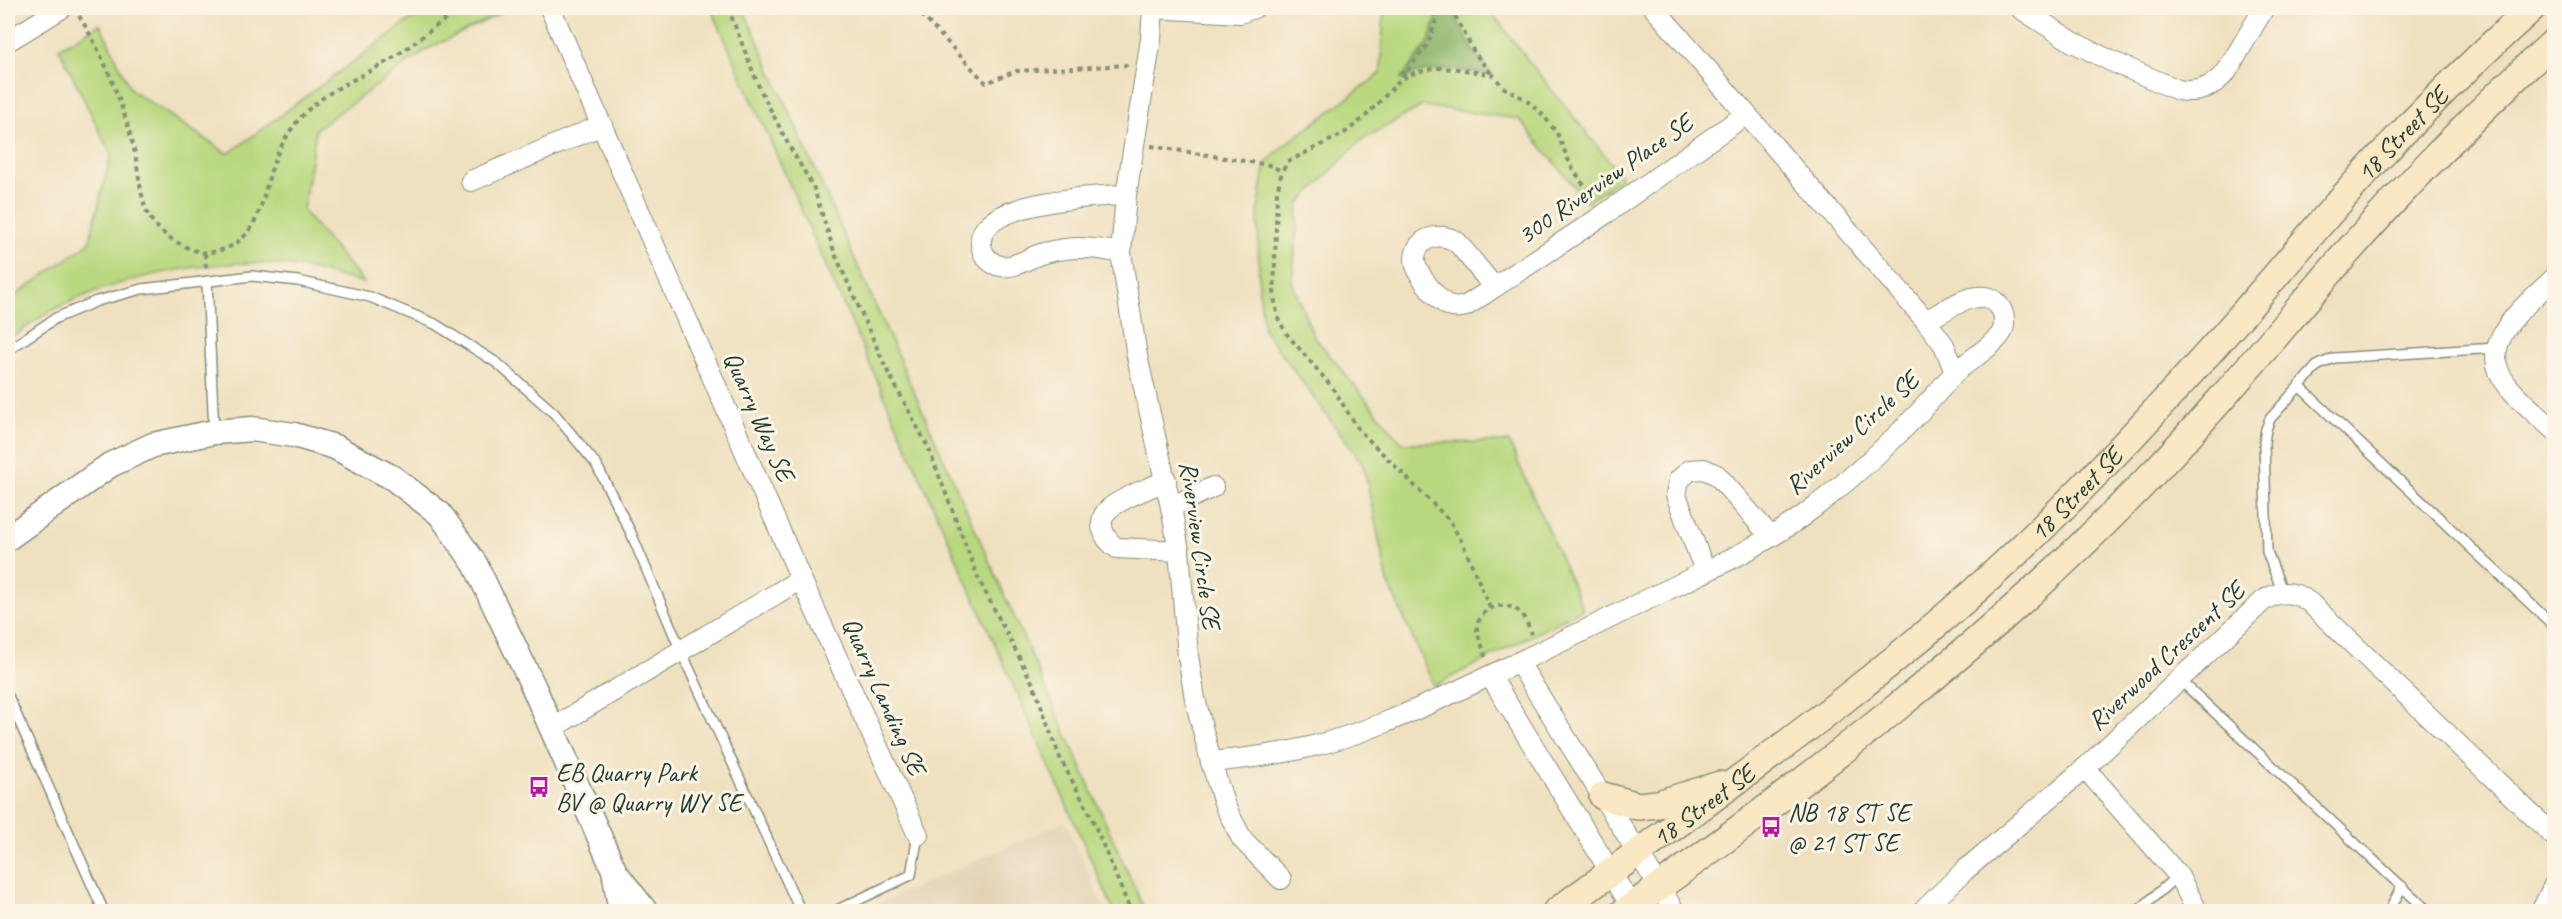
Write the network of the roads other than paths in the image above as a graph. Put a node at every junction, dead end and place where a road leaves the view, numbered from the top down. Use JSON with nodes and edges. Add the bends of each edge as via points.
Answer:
{"nodes":[{"id":1,"x":62,"y":8,"type":"edge"},
{"id":2,"x":550,"y":8,"type":"edge"},
{"id":3,"x":1153,"y":8,"type":"edge"},
{"id":4,"x":1254,"y":8,"type":"edge"},
{"id":5,"x":1654,"y":8,"type":"edge"},
{"id":6,"x":2020,"y":8,"type":"edge"},
{"id":7,"x":2264,"y":8,"type":"edge"},
{"id":8,"x":2532,"y":8,"type":"edge"},
{"id":9,"x":8,"y":41,"type":"edge"},
{"id":10,"x":2554,"y":42,"type":"edge"},
{"id":11,"x":2554,"y":57,"type":"edge"},
{"id":12,"x":2523,"y":70,"type":"junction"},
{"id":13,"x":1745,"y":115,"type":"junction"},
{"id":14,"x":602,"y":125,"type":"junction"},
{"id":15,"x":471,"y":181,"type":"dead end"},
{"id":16,"x":1126,"y":195,"type":"junction"},
{"id":17,"x":1121,"y":253,"type":"junction"},
{"id":18,"x":2554,"y":278,"type":"edge"},
{"id":19,"x":207,"y":281,"type":"junction"},
{"id":20,"x":1494,"y":287,"type":"dead end"},
{"id":21,"x":1926,"y":321,"type":"junction"},
{"id":22,"x":2497,"y":348,"type":"junction"},
{"id":23,"x":8,"y":350,"type":"edge"},
{"id":24,"x":1955,"y":372,"type":"junction"},
{"id":25,"x":2299,"y":386,"type":"junction"},
{"id":26,"x":2554,"y":430,"type":"edge"},
{"id":27,"x":213,"y":432,"type":"junction"},
{"id":28,"x":1166,"y":480,"type":"junction"},
{"id":29,"x":1213,"y":487,"type":"dead end"},
{"id":30,"x":1171,"y":507,"type":"junction"},
{"id":31,"x":1770,"y":536,"type":"junction"},
{"id":32,"x":8,"y":538,"type":"edge"},
{"id":33,"x":1179,"y":550,"type":"junction"},
{"id":34,"x":1705,"y":571,"type":"junction"},
{"id":35,"x":801,"y":579,"type":"junction"},
{"id":36,"x":2283,"y":593,"type":"junction"},
{"id":37,"x":2554,"y":626,"type":"edge"},
{"id":38,"x":681,"y":651,"type":"junction"},
{"id":39,"x":1520,"y":663,"type":"junction"},
{"id":40,"x":1491,"y":677,"type":"junction"},
{"id":41,"x":2181,"y":680,"type":"junction"},
{"id":42,"x":8,"y":696,"type":"edge"},
{"id":43,"x":552,"y":728,"type":"junction"},
{"id":44,"x":1211,"y":762,"type":"junction"},
{"id":45,"x":2085,"y":768,"type":"junction"},
{"id":46,"x":1744,"y":776,"type":"junction"},
{"id":47,"x":1603,"y":796,"type":"junction"},
{"id":48,"x":918,"y":835,"type":"joint"},
{"id":49,"x":2554,"y":836,"type":"edge"},
{"id":50,"x":1638,"y":852,"type":"junction"},
{"id":51,"x":614,"y":870,"type":"junction"},
{"id":52,"x":1610,"y":872,"type":"junction"},
{"id":53,"x":2178,"y":874,"type":"junction"},
{"id":54,"x":1281,"y":879,"type":"dead end"},
{"id":55,"x":2554,"y":885,"type":"edge"},
{"id":56,"x":2402,"y":886,"type":"junction"},
{"id":57,"x":1660,"y":887,"type":"junction"},
{"id":58,"x":1630,"y":910,"type":"edge"},
{"id":59,"x":104,"y":912,"type":"edge"},
{"id":60,"x":621,"y":912,"type":"edge"},
{"id":61,"x":646,"y":912,"type":"edge"},
{"id":62,"x":801,"y":912,"type":"edge"},
{"id":63,"x":832,"y":912,"type":"edge"},
{"id":64,"x":1556,"y":912,"type":"edge"},
{"id":65,"x":1675,"y":912,"type":"edge"},
{"id":66,"x":1922,"y":912,"type":"edge"},
{"id":67,"x":2137,"y":912,"type":"edge"},
{"id":68,"x":2198,"y":912,"type":"edge"},
{"id":69,"x":2390,"y":912,"type":"edge"},
{"id":70,"x":2429,"y":912,"type":"edge"},
{"id":71,"x":2541,"y":912,"type":"edge"}],
"edges":[{"from":1,"to":9,"type":"street"},
{"from":2,"to":14,"type":"street","name":"Quarry Way SE"},
{"from":3,"to":4,"type":"street","via":[[1240,13]]},
{"from":3,"to":16,"type":"street","name":"Riverview Circle SE"},
{"from":5,"to":13,"type":"street","name":"Riverview Circle SE"},
{"from":6,"to":7,"type":"street","via":[[2113,62],[2188,92],[2219,80]]},
{"from":8,"to":46,"type":"main road","name":"18 Street SE","via":[[2493,42],[2379,158],[2202,361],[2038,532],[1839,704]]},
{"from":10,"to":12,"type":"main road","name":"18 Street SE"},
{"from":11,"to":12,"type":"main road"},
{"from":12,"to":57,"type":"main road","name":"18 Street SE","via":[[2407,187],[2210,414],[2068,558],[1854,743]]},
{"from":13,"to":20,"type":"street","name":"300 Riverview Place SE"},
{"from":13,"to":21,"type":"street","name":"Riverview Circle SE"},
{"from":14,"to":15,"type":"street"},
{"from":14,"to":35,"type":"street","name":"Quarry Way SE"},
{"from":16,"to":17,"type":"street","name":"Riverview Circle SE"},
{"from":16,"to":17,"type":"street","via":[[1075,197],[1016,210],[990,222],[980,243],[986,258],[1001,267],[1064,248],[1090,247]]},
{"from":17,"to":28,"type":"street","name":"Riverview Circle SE","via":[[1137,356]]},
{"from":18,"to":22,"type":"street","via":[[2511,321],[2499,337]]},
{"from":19,"to":23,"type":"lane","via":[[142,289],[97,301],[56,318]]},
{"from":19,"to":27,"type":"lane"},
{"from":19,"to":38,"type":"lane","via":[[252,276],[298,281],[370,297],[435,324],[497,363],[554,413],[596,464],[631,533]]},
{"from":21,"to":24,"type":"street","name":"Riverview Circle SE","via":[[1944,345]]},
{"from":21,"to":24,"type":"street","via":[[1977,296],[1990,299],[2001,308],[2004,324],[1997,338]]},
{"from":22,"to":25,"type":"lane","via":[[2334,358],[2317,366]]},
{"from":22,"to":26,"type":"street","via":[[2498,371],[2507,386]]},
{"from":24,"to":31,"type":"street","name":"Riverview Circle SE","via":[[1891,441],[1803,516]]},
{"from":25,"to":36,"type":"lane","via":[[2270,419],[2264,442],[2267,552]]},
{"from":25,"to":37,"type":"lane"},
{"from":27,"to":32,"type":"street","via":[[153,445],[110,465]]},
{"from":27,"to":43,"type":"street","via":[[252,429],[294,435],[335,447],[393,478],[440,514],[475,564]]},
{"from":28,"to":30,"type":"street","name":"Riverview Circle SE"},
{"from":28,"to":33,"type":"street","via":[[1110,508],[1103,519],[1103,531],[1117,548]]},
{"from":29,"to":30,"type":"street"},
{"from":30,"to":33,"type":"street","name":"Riverview Circle SE"},
{"from":31,"to":34,"type":"street","name":"Riverview Circle SE"},
{"from":31,"to":34,"type":"street","via":[[1717,475],[1704,469],[1690,470],[1679,480],[1676,495]]},
{"from":33,"to":44,"type":"street","name":"Riverview Circle SE","via":[[1188,656]]},
{"from":34,"to":39,"type":"street","name":"Riverview Circle SE"},
{"from":35,"to":38,"type":"street"},
{"from":35,"to":48,"type":"street","name":"Quarry Landing SE"},
{"from":36,"to":41,"type":"street","name":"Riverwood Crescent SE","via":[[2264,601]]},
{"from":36,"to":49,"type":"street","name":"Riverwood Crescent SE","via":[[2293,593],[2309,602]]},
{"from":38,"to":43,"type":"street"},
{"from":38,"to":62,"type":"lane"},
{"from":39,"to":40,"type":"street","name":"Riverview Circle SE"},
{"from":39,"to":47,"type":"street"},
{"from":40,"to":44,"type":"street","name":"Riverview Circle SE","via":[[1360,733],[1256,758]]},
{"from":40,"to":52,"type":"street"},
{"from":41,"to":45,"type":"street","name":"Riverwood Crescent SE"},
{"from":41,"to":56,"type":"lane"},
{"from":42,"to":59,"type":"lane"},
{"from":43,"to":51,"type":"street"},
{"from":44,"to":54,"type":"street","via":[[1225,806],[1242,839]]},
{"from":45,"to":53,"type":"street"},
{"from":45,"to":66,"type":"street","name":"Riverwood Crescent SE"},
{"from":46,"to":47,"type":"main road","via":[[1658,804],[1638,806]]},
{"from":46,"to":50,"type":"main road","name":"18 Street SE"},
{"from":47,"to":50,"type":"street"},
{"from":48,"to":63,"type":"lane","via":[[910,875]]},
{"from":50,"to":52,"type":"main road","name":"18 Street SE"},
{"from":50,"to":57,"type":"street"},
{"from":51,"to":60,"type":"street"},
{"from":51,"to":61,"type":"street"},
{"from":52,"to":58,"type":"street"},
{"from":52,"to":64,"type":"main road","name":"18 Street SE"},
{"from":53,"to":67,"type":"lane"},
{"from":53,"to":68,"type":"street"},
{"from":55,"to":71,"type":"street"},
{"from":56,"to":69,"type":"lane"},
{"from":56,"to":70,"type":"lane"},
{"from":57,"to":58,"type":"main road","name":"18 Street SE"},
{"from":57,"to":65,"type":"street"}]}
